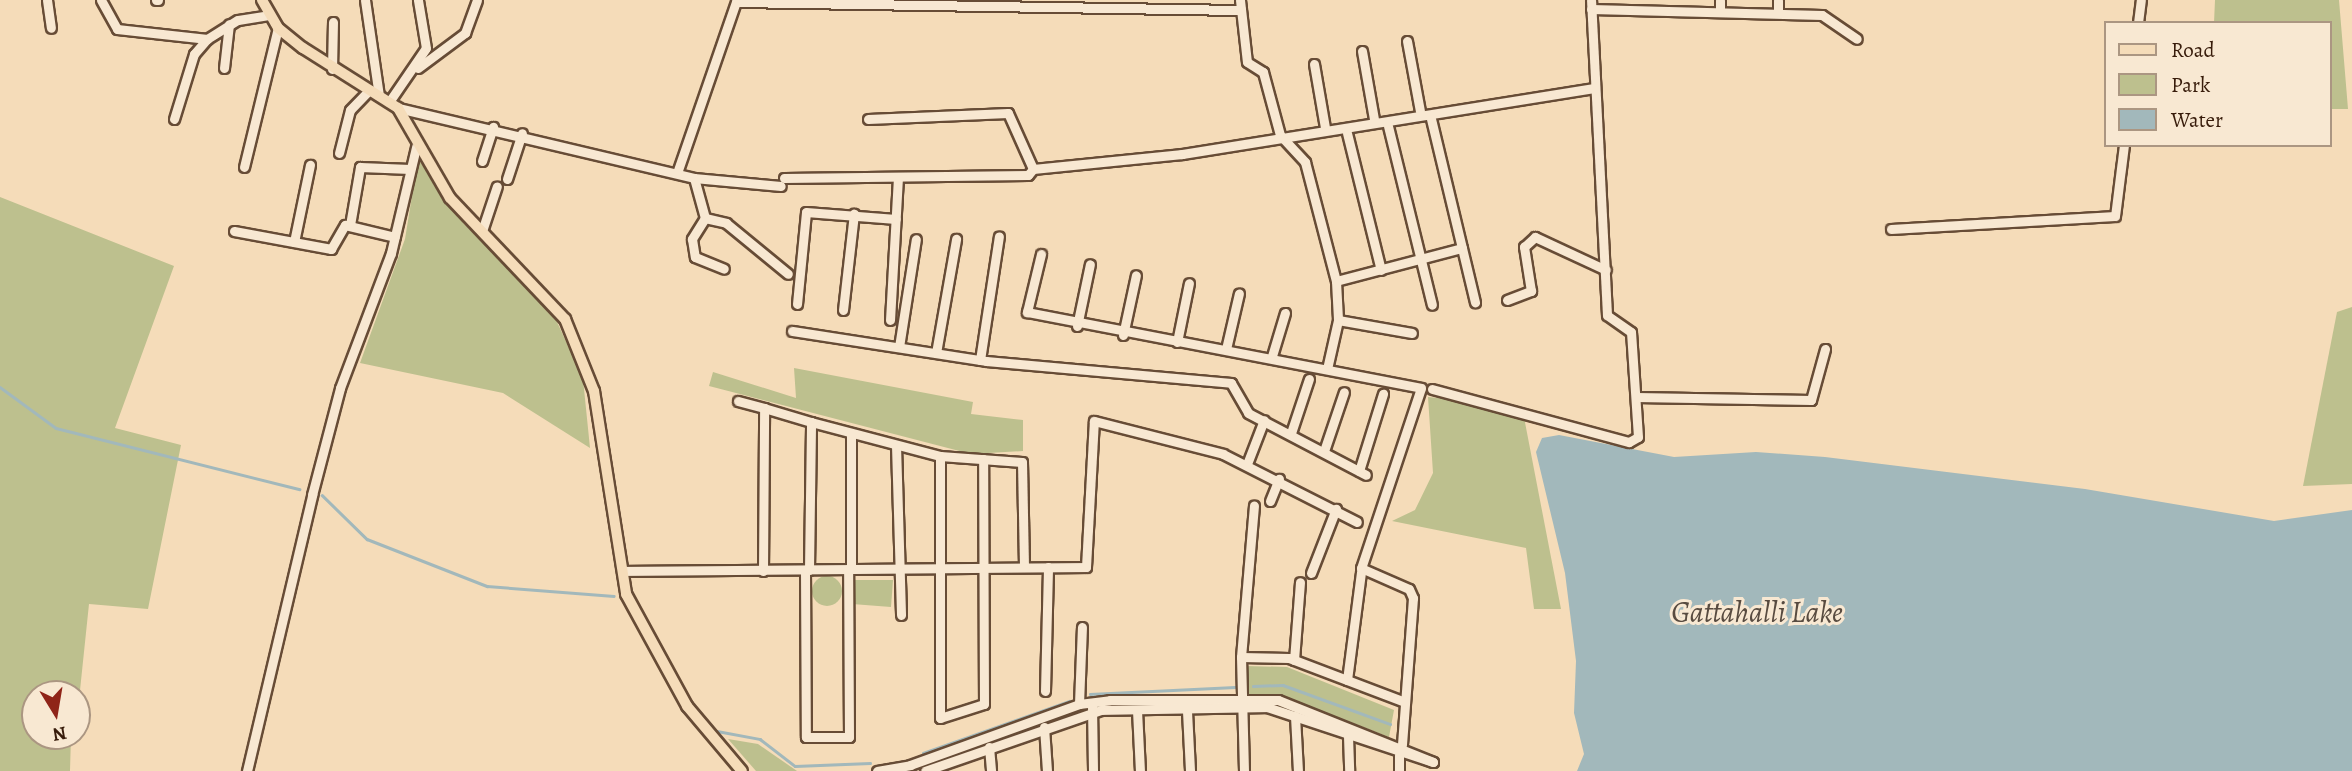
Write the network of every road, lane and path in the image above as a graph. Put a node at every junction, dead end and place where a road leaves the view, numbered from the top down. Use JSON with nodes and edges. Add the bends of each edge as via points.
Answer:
{"nodes":[{"id":1,"x":47,"y":0,"type":"edge"},
{"id":2,"x":101,"y":0,"type":"edge"},
{"id":3,"x":262,"y":0,"type":"edge"},
{"id":4,"x":365,"y":0,"type":"edge"},
{"id":5,"x":418,"y":0,"type":"edge"},
{"id":6,"x":477,"y":0,"type":"edge"},
{"id":7,"x":1674,"y":0,"type":"edge"},
{"id":8,"x":1720,"y":0,"type":"edge"},
{"id":9,"x":1778,"y":0,"type":"edge"},
{"id":10,"x":2141,"y":0,"type":"edge"},
{"id":11,"x":862,"y":2,"type":"edge"},
{"id":12,"x":1591,"y":4,"type":"edge"},
{"id":13,"x":1240,"y":5,"type":"edge"},
{"id":14,"x":1625,"y":5,"type":"edge"},
{"id":15,"x":1673,"y":10,"type":"junction"},
{"id":16,"x":1720,"y":11,"type":"junction"},
{"id":17,"x":1777,"y":12,"type":"junction"},
{"id":18,"x":270,"y":15,"type":"junction"},
{"id":19,"x":2138,"y":21,"type":"edge"},
{"id":20,"x":333,"y":22,"type":"dead end"},
{"id":21,"x":229,"y":24,"type":"junction"},
{"id":22,"x":51,"y":28,"type":"dead end"},
{"id":23,"x":278,"y":29,"type":"junction"},
{"id":24,"x":1857,"y":39,"type":"dead end"},
{"id":25,"x":207,"y":40,"type":"junction"},
{"id":26,"x":1407,"y":41,"type":"dead end"},
{"id":27,"x":1362,"y":51,"type":"dead end"},
{"id":28,"x":1314,"y":64,"type":"dead end"},
{"id":29,"x":224,"y":68,"type":"dead end"},
{"id":30,"x":418,"y":68,"type":"junction"},
{"id":31,"x":332,"y":69,"type":"junction"},
{"id":32,"x":1593,"y":88,"type":"junction"},
{"id":33,"x":384,"y":99,"type":"junction"},
{"id":34,"x":1420,"y":111,"type":"junction"},
{"id":35,"x":868,"y":118,"type":"dead end"},
{"id":36,"x":174,"y":119,"type":"dead end"},
{"id":37,"x":1374,"y":119,"type":"junction"},
{"id":38,"x":1431,"y":119,"type":"dead end"},
{"id":39,"x":1388,"y":126,"type":"dead end"},
{"id":40,"x":493,"y":127,"type":"junction"},
{"id":41,"x":1325,"y":128,"type":"junction"},
{"id":42,"x":1347,"y":133,"type":"dead end"},
{"id":43,"x":522,"y":134,"type":"junction"},
{"id":44,"x":1280,"y":135,"type":"junction"},
{"id":45,"x":416,"y":147,"type":"junction"},
{"id":46,"x":2124,"y":147,"type":"edge"},
{"id":47,"x":338,"y":153,"type":"dead end"},
{"id":48,"x":482,"y":161,"type":"dead end"},
{"id":49,"x":310,"y":165,"type":"dead end"},
{"id":50,"x":244,"y":167,"type":"dead end"},
{"id":51,"x":410,"y":169,"type":"junction"},
{"id":52,"x":1032,"y":169,"type":"junction"},
{"id":53,"x":677,"y":173,"type":"junction"},
{"id":54,"x":898,"y":177,"type":"junction"},
{"id":55,"x":694,"y":178,"type":"junction"},
{"id":56,"x":507,"y":179,"type":"dead end"},
{"id":57,"x":497,"y":186,"type":"dead end"},
{"id":58,"x":854,"y":214,"type":"junction"},
{"id":59,"x":705,"y":218,"type":"junction"},
{"id":60,"x":896,"y":219,"type":"junction"},
{"id":61,"x":350,"y":225,"type":"junction"},
{"id":62,"x":1891,"y":229,"type":"dead end"},
{"id":63,"x":234,"y":231,"type":"dead end"},
{"id":64,"x":482,"y":231,"type":"junction"},
{"id":65,"x":999,"y":236,"type":"dead end"},
{"id":66,"x":395,"y":237,"type":"junction"},
{"id":67,"x":916,"y":239,"type":"dead end"},
{"id":68,"x":956,"y":239,"type":"dead end"},
{"id":69,"x":294,"y":242,"type":"junction"},
{"id":70,"x":1462,"y":248,"type":"junction"},
{"id":71,"x":1041,"y":254,"type":"dead end"},
{"id":72,"x":1421,"y":261,"type":"junction"},
{"id":73,"x":1090,"y":264,"type":"dead end"},
{"id":74,"x":724,"y":269,"type":"dead end"},
{"id":75,"x":1381,"y":270,"type":"junction"},
{"id":76,"x":1606,"y":270,"type":"junction"},
{"id":77,"x":789,"y":274,"type":"dead end"},
{"id":78,"x":1136,"y":275,"type":"dead end"},
{"id":79,"x":1336,"y":281,"type":"junction"},
{"id":80,"x":1189,"y":284,"type":"dead end"},
{"id":81,"x":1239,"y":293,"type":"dead end"},
{"id":82,"x":1507,"y":300,"type":"dead end"},
{"id":83,"x":1475,"y":302,"type":"dead end"},
{"id":84,"x":797,"y":304,"type":"dead end"},
{"id":85,"x":1432,"y":305,"type":"dead end"},
{"id":86,"x":843,"y":310,"type":"dead end"},
{"id":87,"x":1285,"y":313,"type":"dead end"},
{"id":88,"x":890,"y":320,"type":"dead end"},
{"id":89,"x":1338,"y":320,"type":"junction"},
{"id":90,"x":1077,"y":326,"type":"junction"},
{"id":91,"x":792,"y":331,"type":"dead end"},
{"id":92,"x":1412,"y":333,"type":"dead end"},
{"id":93,"x":1123,"y":335,"type":"junction"},
{"id":94,"x":1177,"y":342,"type":"junction"},
{"id":95,"x":899,"y":347,"type":"junction"},
{"id":96,"x":1226,"y":349,"type":"junction"},
{"id":97,"x":1825,"y":349,"type":"dead end"},
{"id":98,"x":936,"y":353,"type":"junction"},
{"id":99,"x":1272,"y":356,"type":"junction"},
{"id":100,"x":980,"y":360,"type":"junction"},
{"id":101,"x":1327,"y":369,"type":"junction"},
{"id":102,"x":1309,"y":379,"type":"dead end"},
{"id":103,"x":1432,"y":389,"type":"dead end"},
{"id":104,"x":1345,"y":392,"type":"dead end"},
{"id":105,"x":1383,"y":394,"type":"dead end"},
{"id":106,"x":1636,"y":397,"type":"junction"},
{"id":107,"x":738,"y":401,"type":"dead end"},
{"id":108,"x":764,"y":408,"type":"junction"},
{"id":109,"x":1264,"y":421,"type":"junction"},
{"id":110,"x":811,"y":422,"type":"junction"},
{"id":111,"x":851,"y":433,"type":"junction"},
{"id":112,"x":1291,"y":433,"type":"junction"},
{"id":113,"x":896,"y":445,"type":"junction"},
{"id":114,"x":1324,"y":451,"type":"junction"},
{"id":115,"x":940,"y":456,"type":"junction"},
{"id":116,"x":983,"y":459,"type":"junction"},
{"id":117,"x":1247,"y":464,"type":"junction"},
{"id":118,"x":1279,"y":478,"type":"junction"},
{"id":119,"x":1270,"y":501,"type":"dead end"},
{"id":120,"x":1254,"y":506,"type":"dead end"},
{"id":121,"x":1336,"y":509,"type":"junction"},
{"id":122,"x":1357,"y":522,"type":"dead end"},
{"id":123,"x":1024,"y":567,"type":"junction"},
{"id":124,"x":1048,"y":567,"type":"junction"},
{"id":125,"x":900,"y":568,"type":"junction"},
{"id":126,"x":942,"y":568,"type":"junction"},
{"id":127,"x":983,"y":568,"type":"junction"},
{"id":128,"x":850,"y":569,"type":"junction"},
{"id":129,"x":807,"y":570,"type":"junction"},
{"id":130,"x":622,"y":571,"type":"junction"},
{"id":131,"x":763,"y":571,"type":"junction"},
{"id":132,"x":1361,"y":572,"type":"junction"},
{"id":133,"x":1311,"y":573,"type":"dead end"},
{"id":134,"x":1300,"y":582,"type":"dead end"},
{"id":135,"x":901,"y":614,"type":"dead end"},
{"id":136,"x":1082,"y":627,"type":"dead end"},
{"id":137,"x":1241,"y":657,"type":"junction"},
{"id":138,"x":1294,"y":660,"type":"junction"},
{"id":139,"x":1347,"y":680,"type":"junction"},
{"id":140,"x":1045,"y":691,"type":"dead end"},
{"id":141,"x":1405,"y":702,"type":"junction"},
{"id":142,"x":1079,"y":704,"type":"junction"},
{"id":143,"x":1241,"y":704,"type":"junction"},
{"id":144,"x":1092,"y":706,"type":"junction"},
{"id":145,"x":1137,"y":710,"type":"junction"},
{"id":146,"x":1187,"y":711,"type":"junction"},
{"id":147,"x":1295,"y":716,"type":"junction"},
{"id":148,"x":1044,"y":727,"type":"junction"},
{"id":149,"x":1348,"y":736,"type":"junction"},
{"id":150,"x":989,"y":747,"type":"junction"},
{"id":151,"x":1400,"y":750,"type":"junction"},
{"id":152,"x":939,"y":769,"type":"edge"},
{"id":153,"x":247,"y":771,"type":"edge"},
{"id":154,"x":743,"y":771,"type":"edge"},
{"id":155,"x":877,"y":771,"type":"edge"},
{"id":156,"x":925,"y":771,"type":"edge"},
{"id":157,"x":991,"y":771,"type":"edge"},
{"id":158,"x":1047,"y":771,"type":"edge"},
{"id":159,"x":1093,"y":771,"type":"edge"},
{"id":160,"x":1140,"y":771,"type":"edge"},
{"id":161,"x":1190,"y":771,"type":"edge"},
{"id":162,"x":1244,"y":771,"type":"edge"},
{"id":163,"x":1297,"y":771,"type":"edge"},
{"id":164,"x":1349,"y":771,"type":"edge"},
{"id":165,"x":1399,"y":771,"type":"edge"}],
"edges":[{"from":1,"to":22,"type":"street"},
{"from":2,"to":25,"type":"street","via":[[117,29]]},
{"from":3,"to":18,"type":"main road"},
{"from":4,"to":33,"type":"street"},
{"from":5,"to":30,"type":"street","via":[[426,30]]},
{"from":6,"to":30,"type":"street","via":[[465,33]]},
{"from":7,"to":15,"type":"street"},
{"from":8,"to":16,"type":"street"},
{"from":9,"to":17,"type":"street"},
{"from":10,"to":19,"type":"street"},
{"from":11,"to":13,"type":"street"},
{"from":11,"to":53,"type":"street","via":[[736,2]]},
{"from":12,"to":14,"type":"street"},
{"from":12,"to":32,"type":"street"},
{"from":13,"to":44,"type":"street","via":[[1247,62],[1263,72]]},
{"from":14,"to":15,"type":"street"},
{"from":15,"to":16,"type":"street"},
{"from":16,"to":17,"type":"street"},
{"from":17,"to":24,"type":"street","via":[[1822,15]]},
{"from":18,"to":21,"type":"street"},
{"from":18,"to":23,"type":"main road"},
{"from":20,"to":31,"type":"street"},
{"from":21,"to":25,"type":"street"},
{"from":21,"to":29,"type":"street"},
{"from":23,"to":31,"type":"main road"},
{"from":23,"to":50,"type":"street"},
{"from":25,"to":36,"type":"street","via":[[194,54]]},
{"from":26,"to":34,"type":"street"},
{"from":27,"to":37,"type":"street"},
{"from":28,"to":41,"type":"street"},
{"from":30,"to":33,"type":"street"},
{"from":31,"to":33,"type":"main road"},
{"from":32,"to":34,"type":"street"},
{"from":32,"to":76,"type":"street"},
{"from":33,"to":40,"type":"street"},
{"from":33,"to":45,"type":"main road"},
{"from":33,"to":47,"type":"street","via":[[349,110]]},
{"from":34,"to":37,"type":"street"},
{"from":35,"to":52,"type":"street","via":[[1008,113]]},
{"from":37,"to":41,"type":"street"},
{"from":38,"to":70,"type":"street"},
{"from":39,"to":72,"type":"street"},
{"from":40,"to":43,"type":"street"},
{"from":40,"to":48,"type":"street"},
{"from":41,"to":44,"type":"street"},
{"from":42,"to":75,"type":"street"},
{"from":43,"to":53,"type":"street"},
{"from":43,"to":56,"type":"street"},
{"from":44,"to":52,"type":"street"},
{"from":44,"to":79,"type":"street","via":[[1305,162]]},
{"from":45,"to":51,"type":"street"},
{"from":45,"to":64,"type":"main road"},
{"from":46,"to":62,"type":"street","via":[[2115,216]]},
{"from":49,"to":69,"type":"street"},
{"from":51,"to":61,"type":"street","via":[[360,167]]},
{"from":51,"to":66,"type":"street"},
{"from":52,"to":54,"type":"street","via":[[1024,175]]},
{"from":53,"to":55,"type":"street"},
{"from":54,"to":55,"type":"street","via":[[783,182]]},
{"from":54,"to":60,"type":"street"},
{"from":55,"to":59,"type":"street"},
{"from":57,"to":64,"type":"street"},
{"from":58,"to":60,"type":"street"},
{"from":58,"to":84,"type":"street","via":[[806,212]]},
{"from":58,"to":86,"type":"street"},
{"from":59,"to":74,"type":"street","via":[[692,239],[695,257]]},
{"from":59,"to":77,"type":"street","via":[[726,223]]},
{"from":60,"to":88,"type":"street"},
{"from":61,"to":66,"type":"street"},
{"from":61,"to":69,"type":"street","via":[[331,249]]},
{"from":63,"to":69,"type":"street"},
{"from":64,"to":130,"type":"main road","via":[[565,319],[594,391]]},
{"from":65,"to":100,"type":"street"},
{"from":66,"to":153,"type":"street","via":[[341,388]]},
{"from":67,"to":95,"type":"street"},
{"from":68,"to":98,"type":"street"},
{"from":70,"to":72,"type":"street"},
{"from":70,"to":83,"type":"street"},
{"from":71,"to":90,"type":"street","via":[[1027,312]]},
{"from":72,"to":75,"type":"street"},
{"from":72,"to":85,"type":"street"},
{"from":73,"to":90,"type":"street"},
{"from":75,"to":79,"type":"street"},
{"from":76,"to":82,"type":"street","via":[[1535,237],[1524,247],[1531,291]]},
{"from":76,"to":106,"type":"street","via":[[1607,315],[1633,337]]},
{"from":78,"to":93,"type":"street"},
{"from":79,"to":89,"type":"street"},
{"from":80,"to":94,"type":"street"},
{"from":81,"to":96,"type":"street"},
{"from":87,"to":99,"type":"street"},
{"from":89,"to":92,"type":"street"},
{"from":89,"to":101,"type":"street"},
{"from":90,"to":93,"type":"street"},
{"from":91,"to":95,"type":"street"},
{"from":93,"to":94,"type":"street"},
{"from":94,"to":96,"type":"street"},
{"from":95,"to":98,"type":"street"},
{"from":96,"to":99,"type":"street"},
{"from":97,"to":106,"type":"street","via":[[1811,400]]},
{"from":98,"to":100,"type":"street"},
{"from":99,"to":101,"type":"street"},
{"from":100,"to":109,"type":"street","via":[[1231,383],[1248,413]]},
{"from":101,"to":132,"type":"street","via":[[1421,388]]},
{"from":102,"to":112,"type":"street"},
{"from":103,"to":106,"type":"street","via":[[1629,442],[1638,436]]},
{"from":104,"to":114,"type":"street"},
{"from":105,"to":114,"type":"street","via":[[1363,473]]},
{"from":107,"to":108,"type":"street"},
{"from":108,"to":110,"type":"street"},
{"from":108,"to":131,"type":"street"},
{"from":109,"to":112,"type":"street"},
{"from":109,"to":117,"type":"street"},
{"from":110,"to":111,"type":"street"},
{"from":110,"to":129,"type":"street"},
{"from":111,"to":113,"type":"street"},
{"from":111,"to":128,"type":"street"},
{"from":112,"to":114,"type":"street"},
{"from":113,"to":115,"type":"street"},
{"from":113,"to":125,"type":"street"},
{"from":115,"to":116,"type":"street"},
{"from":115,"to":126,"type":"street"},
{"from":116,"to":123,"type":"street","via":[[1022,462]]},
{"from":116,"to":127,"type":"street"},
{"from":117,"to":118,"type":"street"},
{"from":117,"to":124,"type":"street","via":[[1174,438],[1094,421],[1086,567]]},
{"from":118,"to":119,"type":"street"},
{"from":118,"to":121,"type":"street"},
{"from":120,"to":137,"type":"street"},
{"from":121,"to":122,"type":"street"},
{"from":121,"to":133,"type":"street"},
{"from":123,"to":124,"type":"street"},
{"from":123,"to":127,"type":"street"},
{"from":124,"to":140,"type":"street"},
{"from":125,"to":126,"type":"street"},
{"from":125,"to":128,"type":"street"},
{"from":125,"to":135,"type":"street"},
{"from":126,"to":127,"type":"street"},
{"from":126,"to":127,"type":"street","via":[[940,718],[984,704]]},
{"from":128,"to":129,"type":"street"},
{"from":128,"to":129,"type":"street","via":[[849,737],[806,737]]},
{"from":129,"to":131,"type":"street"},
{"from":130,"to":131,"type":"street"},
{"from":130,"to":154,"type":"main road","via":[[626,594],[687,706]]},
{"from":132,"to":139,"type":"street"},
{"from":132,"to":141,"type":"street","via":[[1412,593]]},
{"from":134,"to":138,"type":"street"},
{"from":136,"to":142,"type":"street"},
{"from":137,"to":138,"type":"street"},
{"from":137,"to":143,"type":"street"},
{"from":138,"to":139,"type":"street"},
{"from":139,"to":141,"type":"street"},
{"from":141,"to":151,"type":"street"},
{"from":142,"to":144,"type":"street"},
{"from":142,"to":155,"type":"street","via":[[910,765]]},
{"from":143,"to":144,"type":"street"},
{"from":143,"to":146,"type":"street"},
{"from":143,"to":147,"type":"street"},
{"from":143,"to":151,"type":"street","via":[[1278,699]]},
{"from":143,"to":162,"type":"street"},
{"from":144,"to":145,"type":"street"},
{"from":144,"to":148,"type":"street"},
{"from":144,"to":159,"type":"street"},
{"from":145,"to":146,"type":"street"},
{"from":145,"to":160,"type":"street"},
{"from":146,"to":161,"type":"street"},
{"from":147,"to":149,"type":"street"},
{"from":147,"to":163,"type":"street"},
{"from":148,"to":150,"type":"street"},
{"from":148,"to":158,"type":"street"},
{"from":149,"to":151,"type":"street"},
{"from":149,"to":164,"type":"street"},
{"from":150,"to":152,"type":"street"},
{"from":150,"to":157,"type":"street"},
{"from":151,"to":165,"type":"street"},
{"from":152,"to":156,"type":"street"}]}
